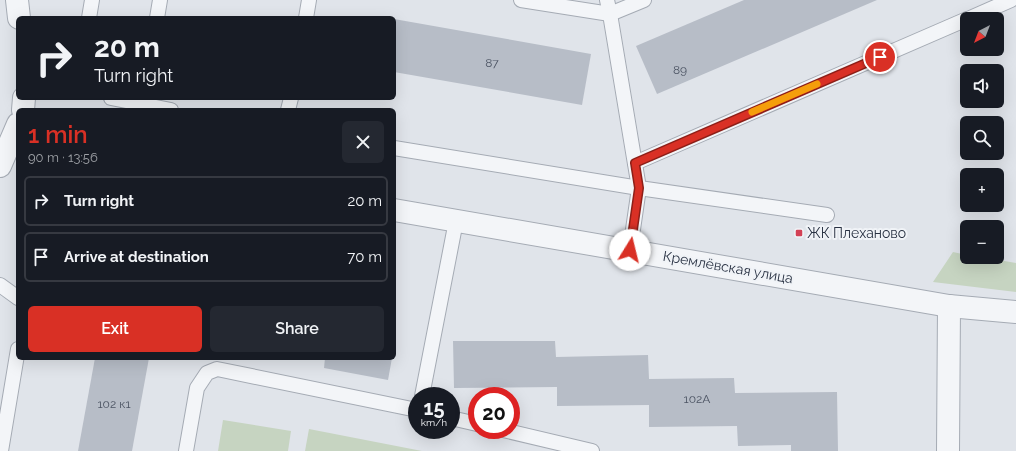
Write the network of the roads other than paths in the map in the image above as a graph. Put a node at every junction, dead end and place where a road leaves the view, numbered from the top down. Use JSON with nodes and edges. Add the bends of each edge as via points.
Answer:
{"nodes":[{"id":1,"x":16,"y":0,"type":"edge"},
{"id":2,"x":92,"y":0,"type":"edge"},
{"id":3,"x":160,"y":0,"type":"edge"},
{"id":4,"x":310,"y":0,"type":"edge"},
{"id":5,"x":521,"y":0,"type":"edge"},
{"id":6,"x":607,"y":0,"type":"edge"},
{"id":7,"x":644,"y":0,"type":"edge"},
{"id":8,"x":1011,"y":0,"type":"edge"},
{"id":9,"x":983,"y":12,"type":"edge"},
{"id":10,"x":610,"y":14,"type":"junction"},
{"id":11,"x":19,"y":16,"type":"edge"},
{"id":12,"x":89,"y":16,"type":"edge"},
{"id":13,"x":157,"y":16,"type":"edge"},
{"id":14,"x":306,"y":16,"type":"edge"},
{"id":15,"x":960,"y":22,"type":"edge"},
{"id":16,"x":132,"y":100,"type":"edge"},
{"id":17,"x":142,"y":101,"type":"edge"},
{"id":18,"x":165,"y":108,"type":"edge"},
{"id":19,"x":16,"y":128,"type":"edge"},
{"id":20,"x":9,"y":144,"type":"edge"},
{"id":21,"x":396,"y":148,"type":"edge"},
{"id":22,"x":635,"y":163,"type":"junction"},
{"id":23,"x":0,"y":166,"type":"edge"},
{"id":24,"x":639,"y":188,"type":"junction"},
{"id":25,"x":396,"y":210,"type":"edge"},
{"id":26,"x":827,"y":215,"type":"dead end"},
{"id":27,"x":456,"y":221,"type":"junction"},
{"id":28,"x":630,"y":250,"type":"junction"},
{"id":29,"x":0,"y":285,"type":"edge"},
{"id":30,"x":16,"y":297,"type":"edge"},
{"id":31,"x":949,"y":306,"type":"junction"},
{"id":32,"x":1016,"y":312,"type":"edge"},
{"id":33,"x":16,"y":360,"type":"edge"},
{"id":34,"x":424,"y":387,"type":"edge"},
{"id":35,"x":408,"y":408,"type":"edge"},
{"id":36,"x":520,"y":434,"type":"edge"},
{"id":37,"x":1,"y":451,"type":"edge"},
{"id":38,"x":186,"y":451,"type":"edge"},
{"id":39,"x":592,"y":451,"type":"edge"},
{"id":40,"x":948,"y":451,"type":"edge"}],
"edges":[{"from":1,"to":11,"type":"street"},
{"from":2,"to":12,"type":"lane"},
{"from":3,"to":13,"type":"lane"},
{"from":4,"to":14,"type":"lane"},
{"from":5,"to":10,"type":"lane"},
{"from":6,"to":10,"type":"lane"},
{"from":7,"to":10,"type":"lane"},
{"from":8,"to":9,"type":"lane"},
{"from":10,"to":22,"type":"lane"},
{"from":15,"to":22,"type":"lane"},
{"from":16,"to":17,"type":"lane"},
{"from":17,"to":18,"type":"lane"},
{"from":19,"to":20,"type":"street"},
{"from":20,"to":23,"type":"street"},
{"from":21,"to":24,"type":"lane"},
{"from":22,"to":24,"type":"lane"},
{"from":24,"to":26,"type":"lane"},
{"from":24,"to":28,"type":"lane"},
{"from":25,"to":27,"type":"street","name":"Кремлёвская улица"},
{"from":27,"to":28,"type":"street","name":"Кремлёвская улица"},
{"from":27,"to":34,"type":"lane"},
{"from":28,"to":31,"type":"street","name":"Кремлёвская улица"},
{"from":29,"to":30,"type":"lane"},
{"from":31,"to":32,"type":"street","name":"Кремлёвская улица"},
{"from":31,"to":40,"type":"street"},
{"from":33,"to":37,"type":"lane"},
{"from":35,"to":38,"type":"lane","via":[[217,368],[207,374],[197,388]]},
{"from":36,"to":39,"type":"lane"}]}
